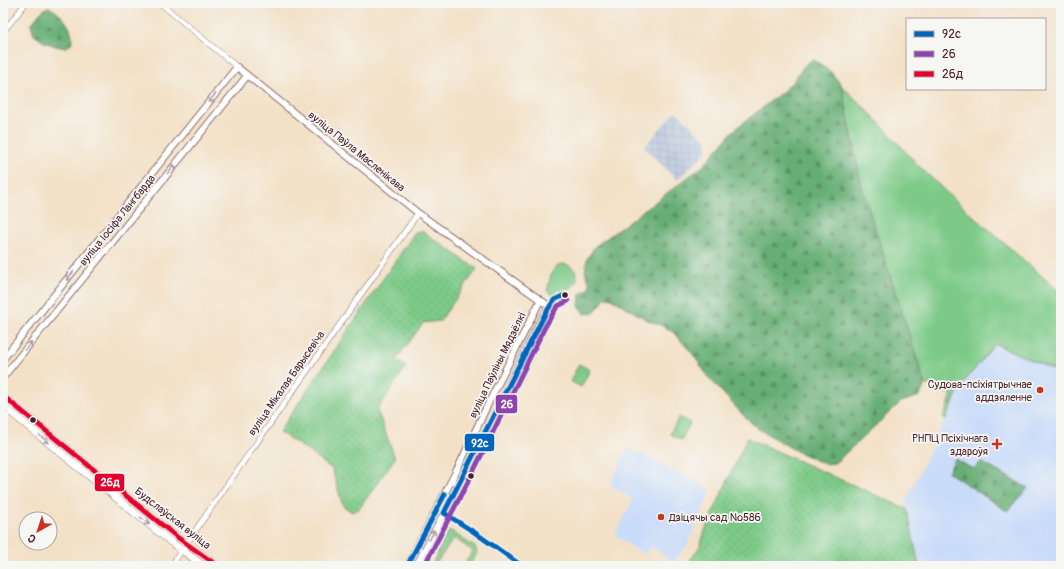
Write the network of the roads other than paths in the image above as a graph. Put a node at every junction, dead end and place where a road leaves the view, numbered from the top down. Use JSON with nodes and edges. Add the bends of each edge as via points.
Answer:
{"nodes":[{"id":1,"x":26,"y":3,"type":"edge"},
{"id":2,"x":160,"y":3,"type":"edge"},
{"id":3,"x":3,"y":32,"type":"edge"},
{"id":4,"x":237,"y":67,"type":"junction"},
{"id":5,"x":247,"y":76,"type":"junction"},
{"id":6,"x":418,"y":213,"type":"junction"},
{"id":7,"x":540,"y":301,"type":"junction"},
{"id":8,"x":549,"y":306,"type":"joint"},
{"id":9,"x":3,"y":359,"type":"edge"},
{"id":10,"x":3,"y":377,"type":"edge"},
{"id":11,"x":3,"y":396,"type":"edge"},
{"id":12,"x":3,"y":406,"type":"edge"},
{"id":13,"x":437,"y":510,"type":"junction"},
{"id":14,"x":444,"y":513,"type":"junction"},
{"id":15,"x":186,"y":544,"type":"junction"},
{"id":16,"x":182,"y":551,"type":"junction"},
{"id":17,"x":171,"y":566,"type":"edge"},
{"id":18,"x":204,"y":566,"type":"edge"},
{"id":19,"x":218,"y":566,"type":"edge"},
{"id":20,"x":407,"y":566,"type":"edge"},
{"id":21,"x":416,"y":566,"type":"edge"},
{"id":22,"x":522,"y":566,"type":"edge"}],
"edges":[{"from":1,"to":3,"type":"street"},
{"from":2,"to":4,"type":"street","name":"вуліца Паўла Масленікава"},
{"from":4,"to":5,"type":"street","name":"вуліца Паўла Масленікава"},
{"from":4,"to":9,"type":"street","name":"вуліца Іосіфа Лангбарда","one_way":true},
{"from":5,"to":6,"type":"street","name":"вуліца Паўла Масленікава"},
{"from":10,"to":5,"type":"street","name":"вуліца Іосіфа Лангбарда","one_way":true},
{"from":6,"to":7,"type":"street","name":"вуліца Паўла Масленікава"},
{"from":6,"to":15,"type":"street","name":"вуліца Мікалая Барысевіча"},
{"from":7,"to":8,"type":"street","name":"вуліца Паўла Масленікава"},
{"from":7,"to":13,"type":"street","name":"вуліца Паўліны Мядзёлкі"},
{"from":8,"to":14,"type":"street","name":"вуліца Паўліны Мядзёлкі"},
{"from":11,"to":15,"type":"main road","name":"Будслаўская вуліца"},
{"from":12,"to":16,"type":"main road","name":"Будслаўская вуліца","one_way":true},
{"from":13,"to":14,"type":"street"},
{"from":13,"to":20,"type":"street","name":"вуліца Паўліны Мядзёлкі"},
{"from":21,"to":14,"type":"street","name":"вуліца Паўліны Мядзёлкі","one_way":true},
{"from":14,"to":22,"type":"street"},
{"from":15,"to":16,"type":"street","name":"вуліца Мікалая Барысевіча"},
{"from":15,"to":19,"type":"main road","name":"Будслаўская вуліца"},
{"from":16,"to":17,"type":"street","name":"вуліца Мікалая Барысевіча"},
{"from":16,"to":18,"type":"main road","name":"Будслаўская вуліца"}]}
